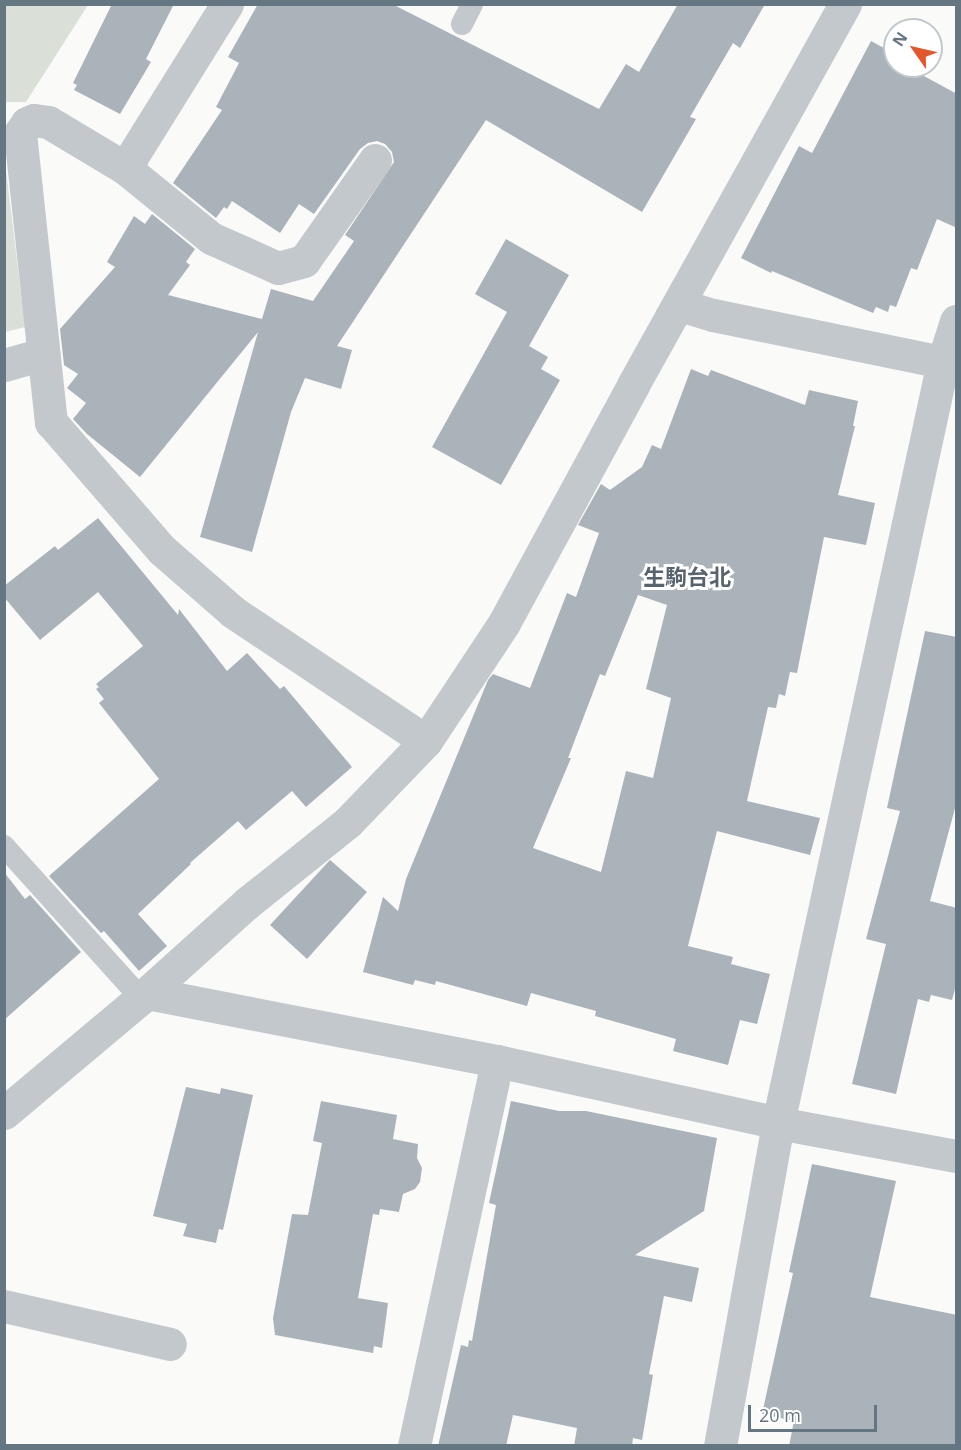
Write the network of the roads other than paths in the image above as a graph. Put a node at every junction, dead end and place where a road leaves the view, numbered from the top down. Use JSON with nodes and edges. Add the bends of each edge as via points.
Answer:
{"nodes":[{"id":1,"x":227,"y":4,"type":"edge"},
{"id":2,"x":845,"y":4,"type":"edge"},
{"id":3,"x":375,"y":160,"type":"dead end"},
{"id":4,"x":125,"y":168,"type":"junction"},
{"id":5,"x":680,"y":305,"type":"junction"},
{"id":6,"x":957,"y":321,"type":"edge"},
{"id":7,"x":43,"y":354,"type":"junction"},
{"id":8,"x":950,"y":363,"type":"edge"},
{"id":9,"x":4,"y":364,"type":"edge"},
{"id":10,"x":426,"y":741,"type":"junction"},
{"id":11,"x":4,"y":846,"type":"edge"},
{"id":12,"x":144,"y":996,"type":"junction"},
{"id":13,"x":497,"y":1060,"type":"junction"},
{"id":14,"x":4,"y":1113,"type":"edge"},
{"id":15,"x":778,"y":1123,"type":"junction"},
{"id":16,"x":957,"y":1155,"type":"edge"},
{"id":17,"x":4,"y":1306,"type":"edge"},
{"id":18,"x":170,"y":1344,"type":"dead end"},
{"id":19,"x":414,"y":1446,"type":"edge"},
{"id":20,"x":720,"y":1446,"type":"edge"}],
"edges":[{"from":1,"to":4,"type":"street"},
{"from":2,"to":5,"type":"street"},
{"from":3,"to":4,"type":"street","via":[[304,261],[278,267],[211,238]]},
{"from":4,"to":7,"type":"street","via":[[48,122],[34,120],[20,133]]},
{"from":5,"to":8,"type":"street"},
{"from":5,"to":10,"type":"street","via":[[504,623]]},
{"from":6,"to":8,"type":"street"},
{"from":7,"to":9,"type":"street"},
{"from":7,"to":10,"type":"street","via":[[51,422],[162,550],[233,612]]},
{"from":8,"to":15,"type":"street"},
{"from":10,"to":12,"type":"street","via":[[348,822],[247,903]]},
{"from":11,"to":12,"type":"lane"},
{"from":12,"to":13,"type":"street"},
{"from":12,"to":14,"type":"street"},
{"from":13,"to":15,"type":"street"},
{"from":13,"to":19,"type":"street"},
{"from":15,"to":16,"type":"street"},
{"from":15,"to":20,"type":"street"},
{"from":17,"to":18,"type":"street"}]}
